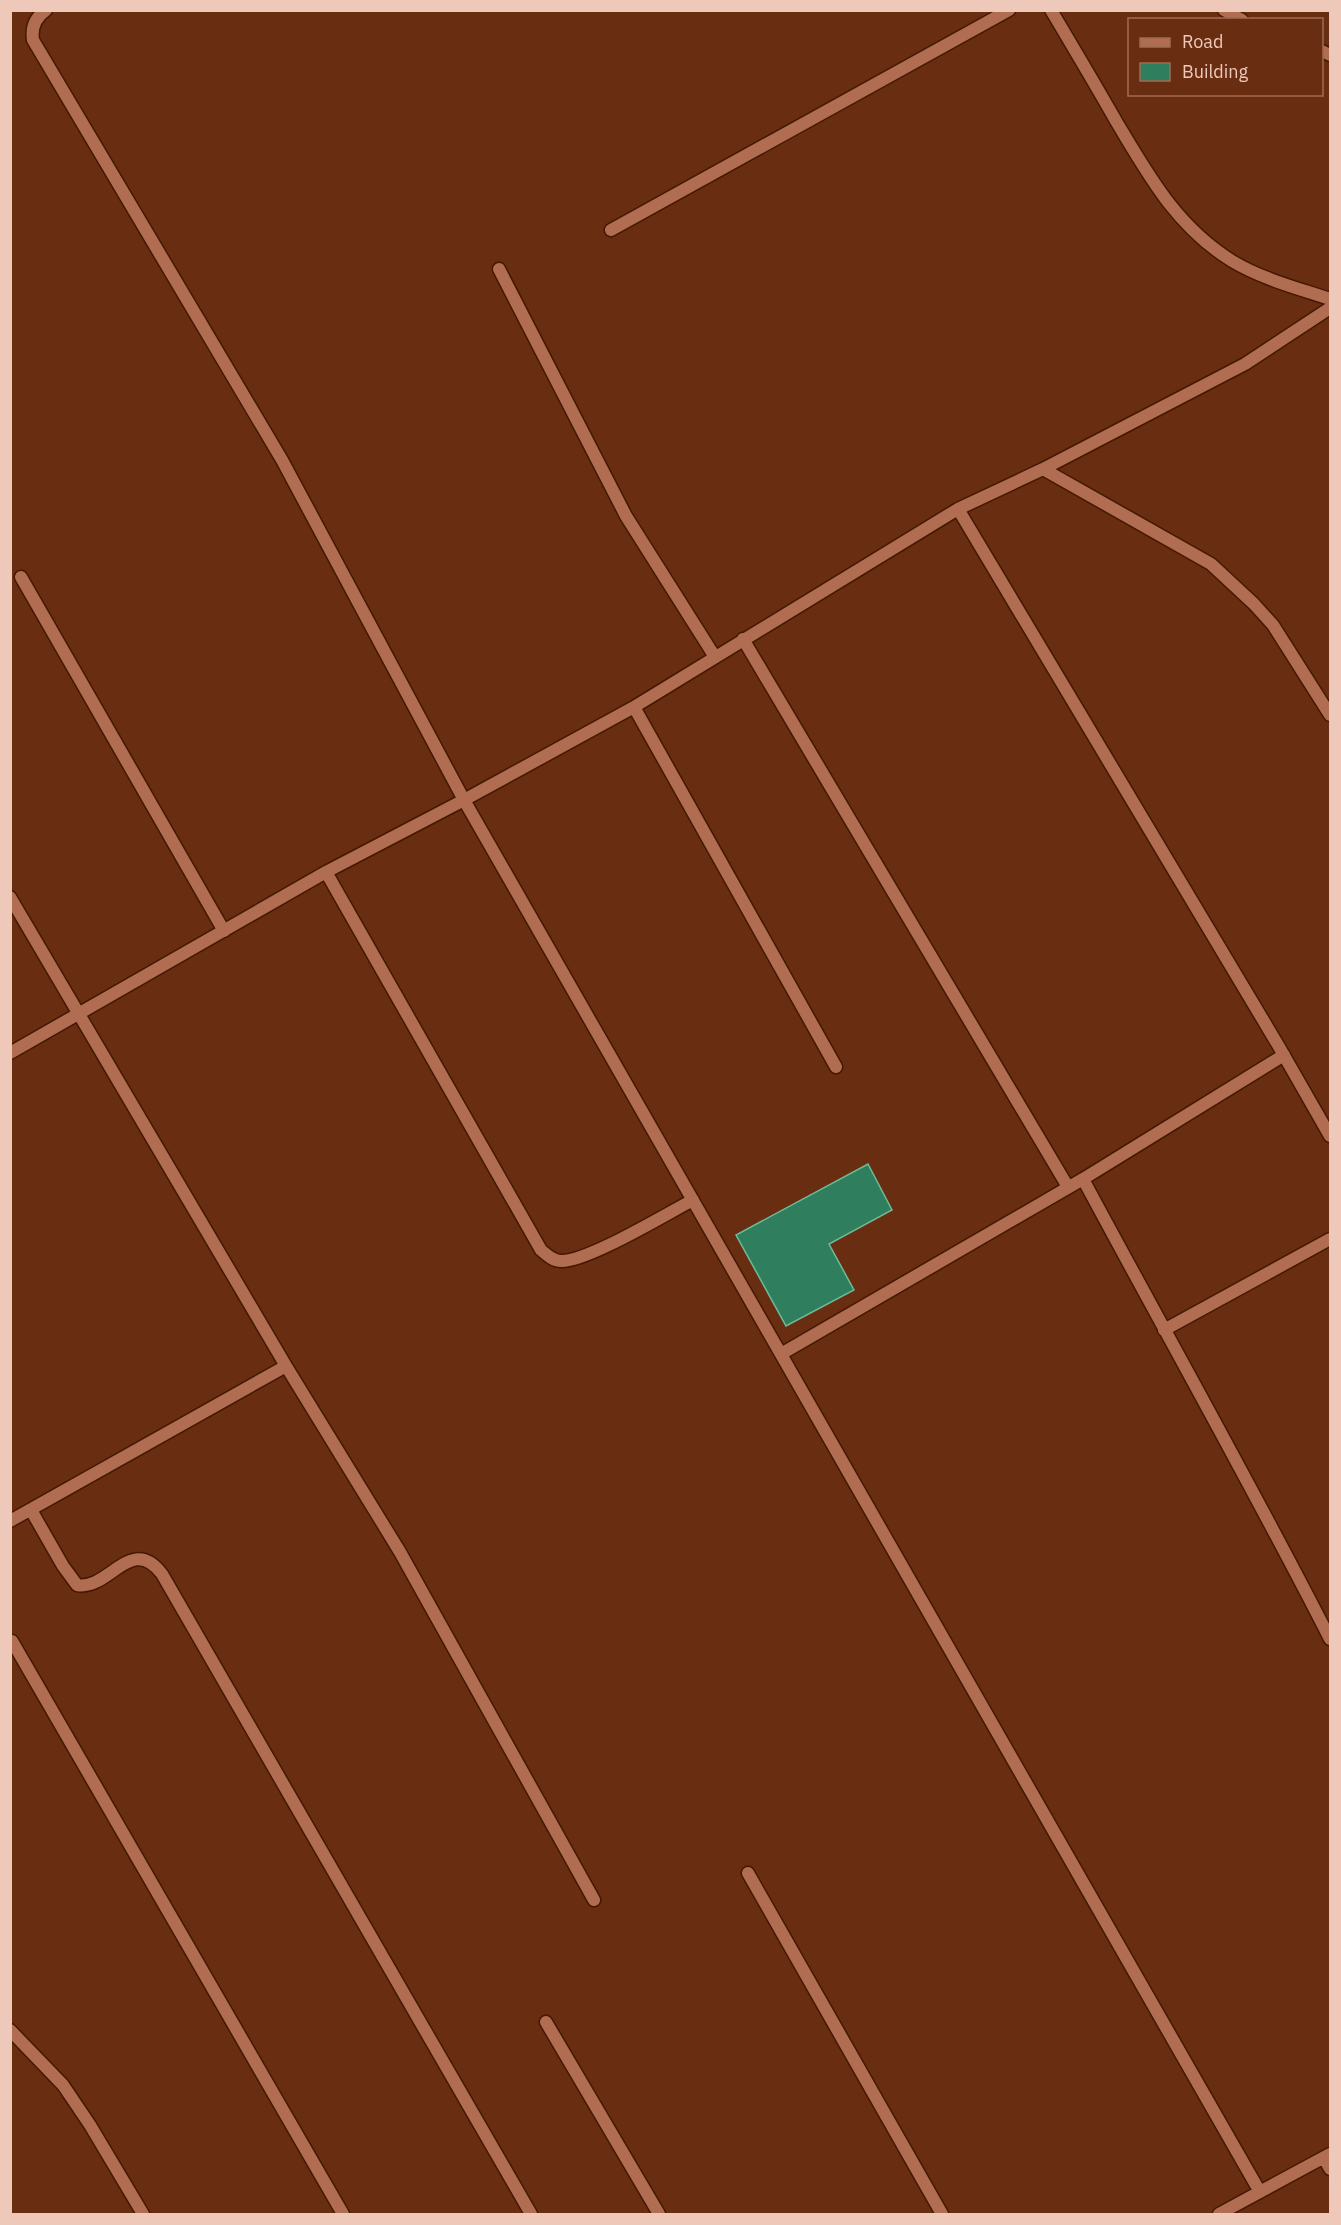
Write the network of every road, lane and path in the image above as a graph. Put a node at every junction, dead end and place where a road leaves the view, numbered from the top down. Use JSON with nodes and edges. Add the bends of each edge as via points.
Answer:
{"nodes":[{"id":1,"x":46,"y":10,"type":"edge"},
{"id":2,"x":1009,"y":10,"type":"edge"},
{"id":3,"x":1051,"y":10,"type":"edge"},
{"id":4,"x":1224,"y":10,"type":"edge"},
{"id":5,"x":1238,"y":18,"type":"edge"},
{"id":6,"x":611,"y":230,"type":"dead end"},
{"id":7,"x":499,"y":269,"type":"dead end"},
{"id":8,"x":1330,"y":299,"type":"edge"},
{"id":9,"x":1330,"y":308,"type":"edge"},
{"id":10,"x":1043,"y":469,"type":"junction"},
{"id":11,"x":958,"y":510,"type":"junction"},
{"id":12,"x":21,"y":577,"type":"dead end"},
{"id":13,"x":743,"y":639,"type":"junction"},
{"id":14,"x":716,"y":657,"type":"junction"},
{"id":15,"x":634,"y":707,"type":"junction"},
{"id":16,"x":1330,"y":715,"type":"edge"},
{"id":17,"x":464,"y":800,"type":"junction"},
{"id":18,"x":326,"y":872,"type":"junction"},
{"id":19,"x":10,"y":897,"type":"edge"},
{"id":20,"x":224,"y":931,"type":"junction"},
{"id":21,"x":78,"y":1014,"type":"junction"},
{"id":22,"x":10,"y":1053,"type":"edge"},
{"id":23,"x":1284,"y":1055,"type":"junction"},
{"id":24,"x":836,"y":1067,"type":"dead end"},
{"id":25,"x":1330,"y":1135,"type":"edge"},
{"id":26,"x":1083,"y":1179,"type":"junction"},
{"id":27,"x":1068,"y":1187,"type":"junction"},
{"id":28,"x":693,"y":1200,"type":"junction"},
{"id":29,"x":1330,"y":1239,"type":"edge"},
{"id":30,"x":1164,"y":1330,"type":"junction"},
{"id":31,"x":781,"y":1354,"type":"junction"},
{"id":32,"x":286,"y":1366,"type":"junction"},
{"id":33,"x":31,"y":1510,"type":"junction"},
{"id":34,"x":10,"y":1521,"type":"edge"},
{"id":35,"x":1330,"y":1639,"type":"edge"},
{"id":36,"x":12,"y":1641,"type":"dead end"},
{"id":37,"x":748,"y":1873,"type":"dead end"},
{"id":38,"x":594,"y":1900,"type":"dead end"},
{"id":39,"x":546,"y":2022,"type":"dead end"},
{"id":40,"x":10,"y":2030,"type":"edge"},
{"id":41,"x":1328,"y":2160,"type":"edge"},
{"id":42,"x":1260,"y":2192,"type":"junction"},
{"id":43,"x":143,"y":2214,"type":"edge"},
{"id":44,"x":343,"y":2214,"type":"edge"},
{"id":45,"x":531,"y":2214,"type":"edge"},
{"id":46,"x":659,"y":2214,"type":"edge"},
{"id":47,"x":942,"y":2214,"type":"edge"},
{"id":48,"x":1219,"y":2214,"type":"edge"}],
"edges":[{"from":1,"to":17,"type":"street","via":[[35,21],[33,40],[282,460]]},
{"from":2,"to":6,"type":"street"},
{"from":3,"to":8,"type":"street","via":[[1157,189],[1179,216],[1233,261],[1274,281]]},
{"from":4,"to":5,"type":"street"},
{"from":7,"to":14,"type":"street","via":[[626,516]]},
{"from":9,"to":10,"type":"street","via":[[1245,364]]},
{"from":10,"to":11,"type":"street"},
{"from":10,"to":16,"type":"street","via":[[1211,564],[1273,625]]},
{"from":11,"to":13,"type":"street"},
{"from":11,"to":23,"type":"street"},
{"from":12,"to":20,"type":"street"},
{"from":13,"to":14,"type":"street"},
{"from":13,"to":27,"type":"street"},
{"from":14,"to":15,"type":"street"},
{"from":15,"to":17,"type":"street"},
{"from":15,"to":24,"type":"street"},
{"from":17,"to":18,"type":"street"},
{"from":17,"to":28,"type":"street"},
{"from":18,"to":20,"type":"street"},
{"from":18,"to":28,"type":"street","via":[[541,1250],[559,1261],[584,1257]]},
{"from":19,"to":21,"type":"street"},
{"from":20,"to":21,"type":"street"},
{"from":21,"to":22,"type":"street"},
{"from":21,"to":32,"type":"street"},
{"from":23,"to":25,"type":"street"},
{"from":23,"to":26,"type":"street"},
{"from":26,"to":27,"type":"street"},
{"from":26,"to":30,"type":"street"},
{"from":27,"to":31,"type":"street"},
{"from":28,"to":31,"type":"street"},
{"from":29,"to":30,"type":"street"},
{"from":30,"to":35,"type":"street","via":[[1265,1511]]},
{"from":31,"to":42,"type":"street"},
{"from":32,"to":33,"type":"street"},
{"from":32,"to":38,"type":"street","via":[[400,1552]]},
{"from":33,"to":34,"type":"street"},
{"from":33,"to":45,"type":"street","via":[[77,1585],[88,1585],[138,1559],[147,1560],[162,1575]]},
{"from":36,"to":44,"type":"street"},
{"from":37,"to":47,"type":"street"},
{"from":39,"to":46,"type":"street"},
{"from":40,"to":43,"type":"street","via":[[63,2085]]},
{"from":41,"to":42,"type":"street"},
{"from":42,"to":48,"type":"street"}]}
